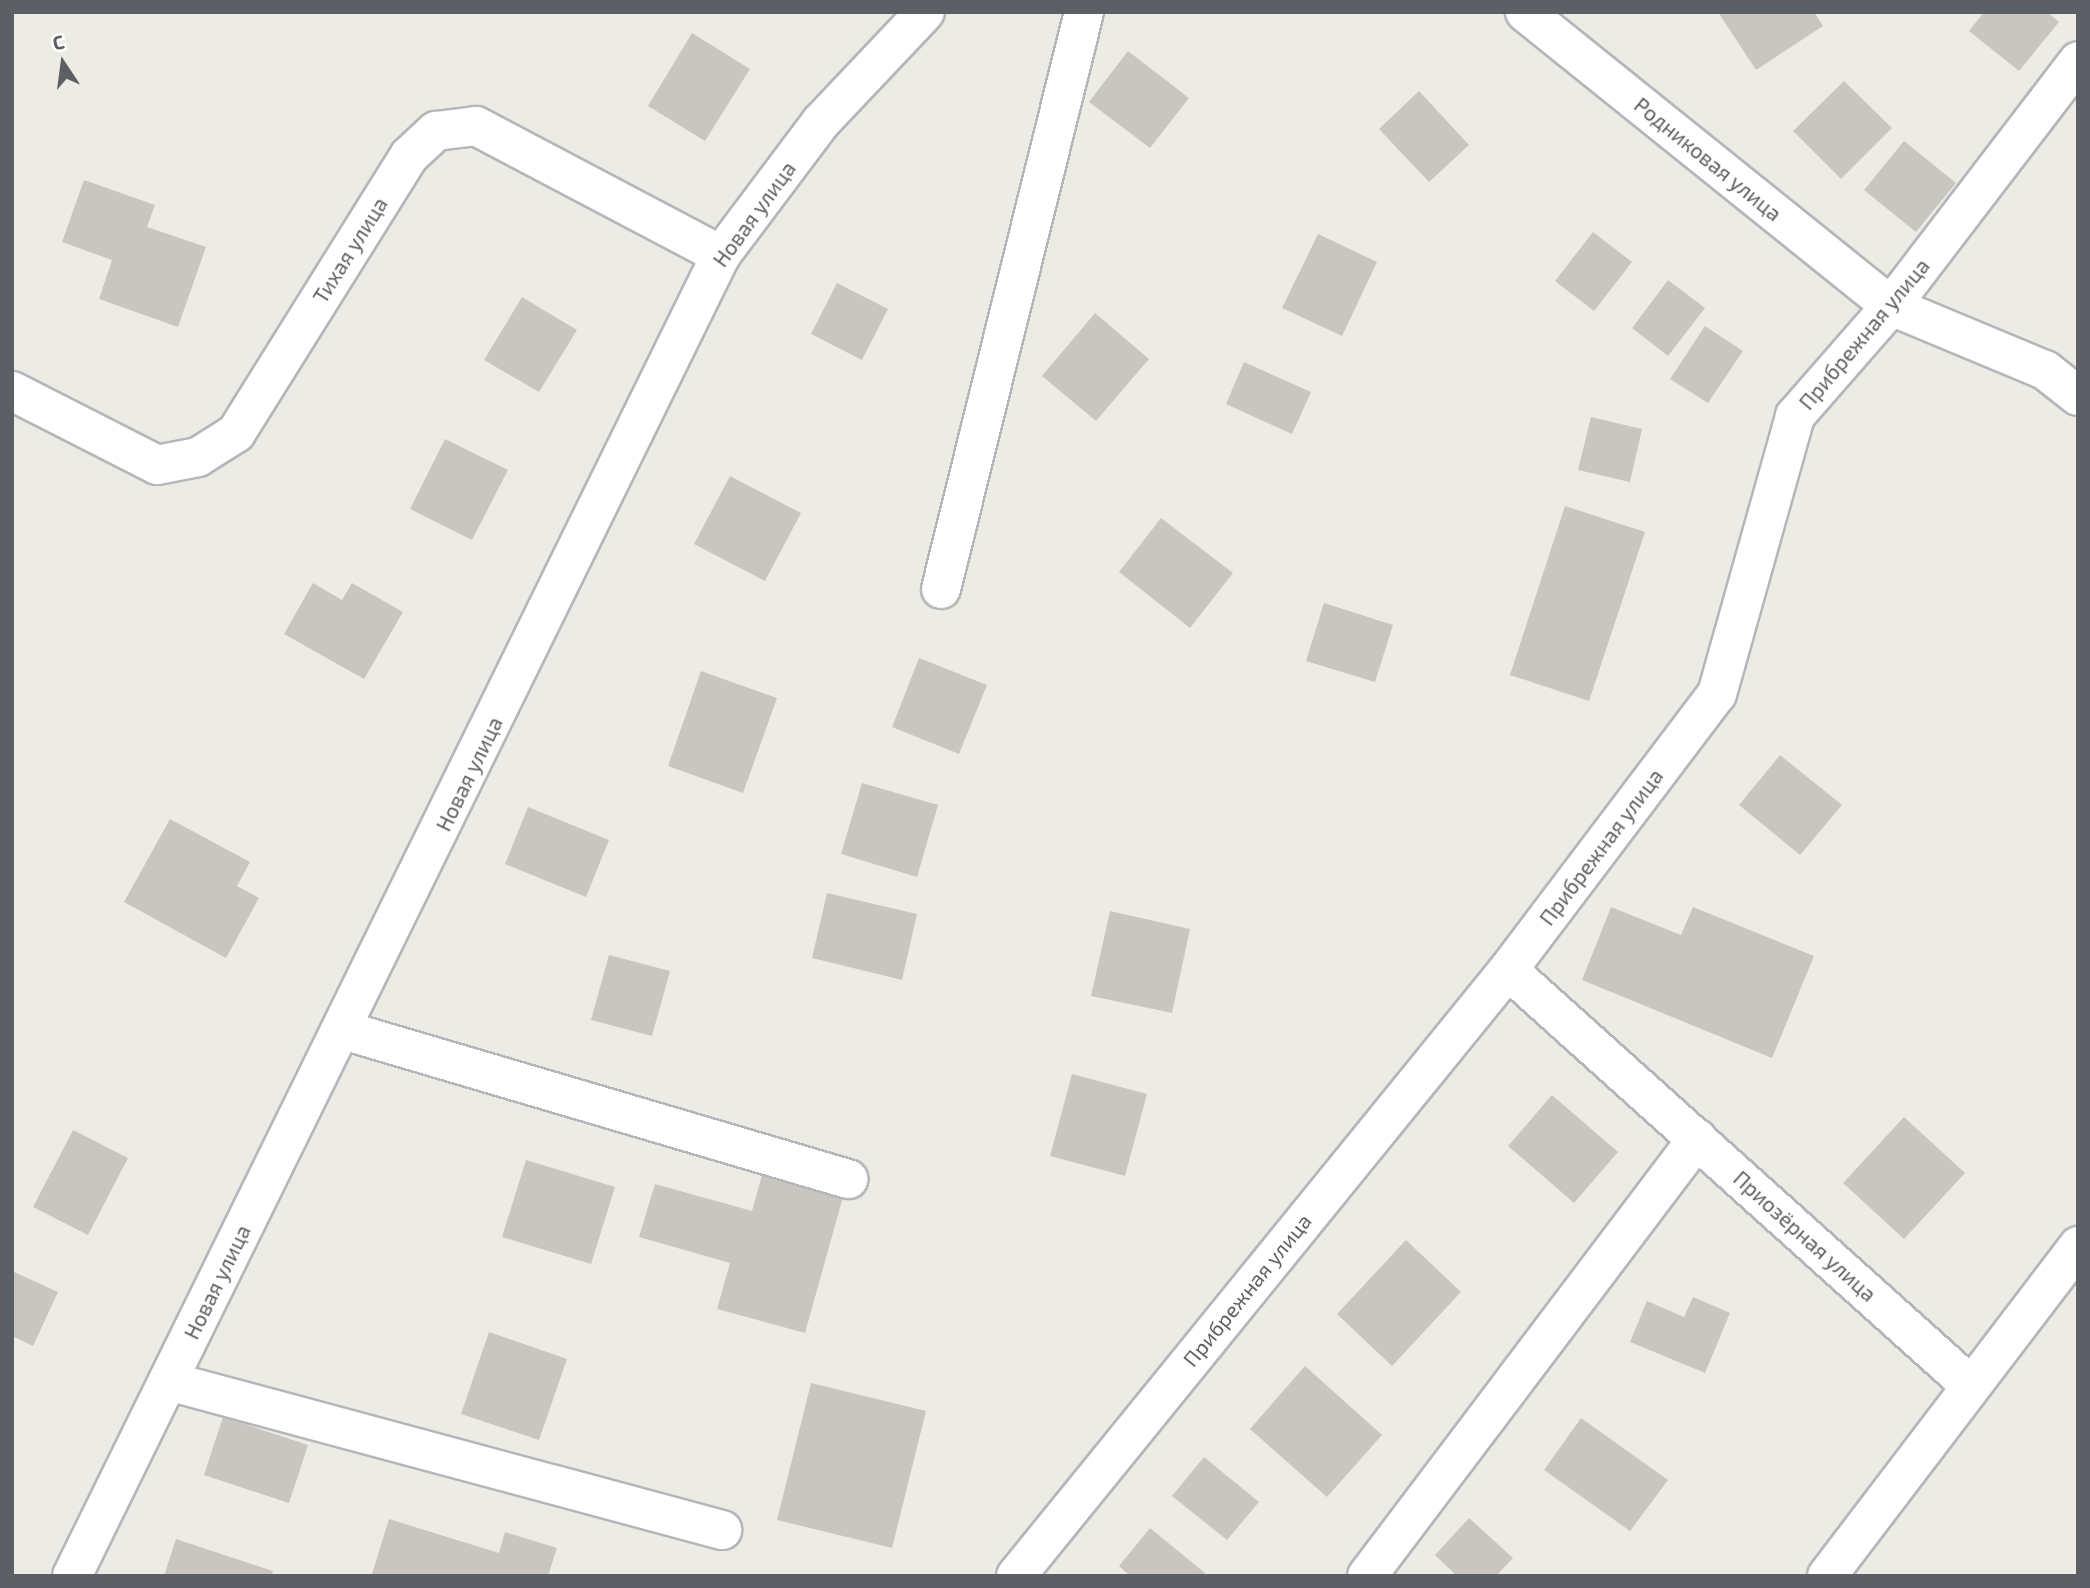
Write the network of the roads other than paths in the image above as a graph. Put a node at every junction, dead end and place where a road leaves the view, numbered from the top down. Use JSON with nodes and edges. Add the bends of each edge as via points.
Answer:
{"nodes":[{"id":1,"x":925,"y":12,"type":"edge"},
{"id":2,"x":1084,"y":12,"type":"edge"},
{"id":3,"x":1525,"y":12,"type":"edge"},
{"id":4,"x":2078,"y":61,"type":"edge"},
{"id":5,"x":721,"y":256,"type":"junction"},
{"id":6,"x":1891,"y":306,"type":"junction"},
{"id":7,"x":12,"y":391,"type":"edge"},
{"id":8,"x":2078,"y":396,"type":"edge"},
{"id":9,"x":941,"y":589,"type":"dead end"},
{"id":10,"x":1508,"y":970,"type":"junction"},
{"id":11,"x":343,"y":1030,"type":"junction"},
{"id":12,"x":1697,"y":1139,"type":"junction"},
{"id":13,"x":848,"y":1179,"type":"dead end"},
{"id":14,"x":2078,"y":1246,"type":"edge"},
{"id":15,"x":168,"y":1381,"type":"junction"},
{"id":16,"x":1971,"y":1386,"type":"junction"},
{"id":17,"x":722,"y":1530,"type":"dead end"},
{"id":18,"x":72,"y":1576,"type":"edge"},
{"id":19,"x":1016,"y":1576,"type":"edge"},
{"id":20,"x":1367,"y":1576,"type":"edge"},
{"id":21,"x":1827,"y":1576,"type":"edge"}],
"edges":[{"from":1,"to":5,"type":"street","name":"Новая улица","via":[[821,122]]},
{"from":2,"to":9,"type":"street"},
{"from":3,"to":6,"type":"street","name":"Родниковая улица"},
{"from":4,"to":6,"type":"street","name":"Прибрежная улица"},
{"from":5,"to":7,"type":"street","name":"Тихая улица","via":[[476,126],[436,131],[409,156],[236,433],[198,457],[157,465]]},
{"from":5,"to":11,"type":"street","name":"Новая улица"},
{"from":6,"to":8,"type":"street","via":[[2045,370]]},
{"from":6,"to":10,"type":"street","name":"Прибрежная улица","via":[[1795,416],[1717,694]]},
{"from":10,"to":12,"type":"street","name":"Приозёрная улица"},
{"from":10,"to":19,"type":"street","name":"Прибрежная улица"},
{"from":11,"to":13,"type":"street"},
{"from":11,"to":15,"type":"street","name":"Новая улица"},
{"from":12,"to":16,"type":"street","name":"Приозёрная улица"},
{"from":12,"to":20,"type":"street"},
{"from":14,"to":16,"type":"street"},
{"from":15,"to":17,"type":"street"},
{"from":15,"to":18,"type":"street","name":"Новая улица"},
{"from":16,"to":21,"type":"street"}]}
